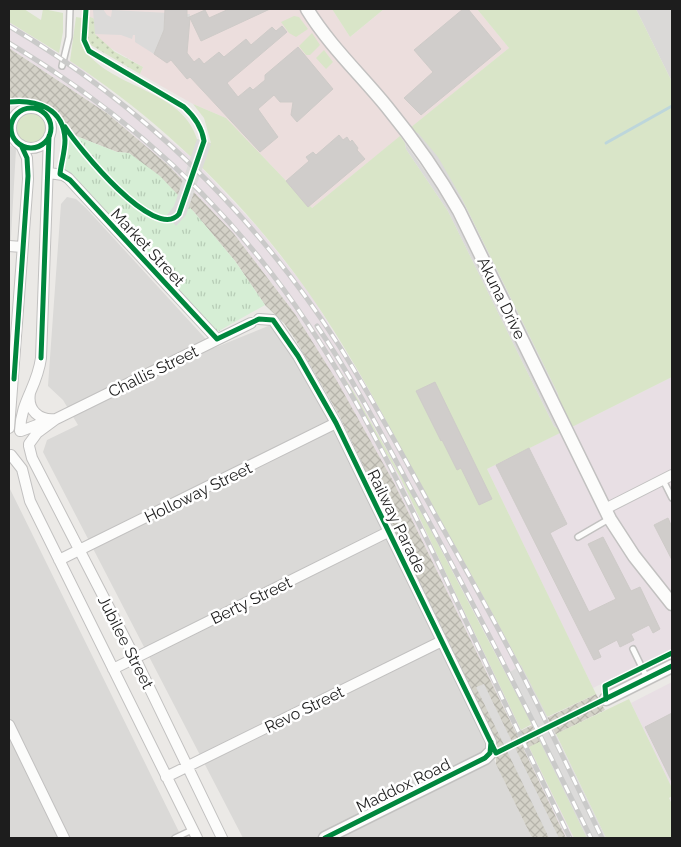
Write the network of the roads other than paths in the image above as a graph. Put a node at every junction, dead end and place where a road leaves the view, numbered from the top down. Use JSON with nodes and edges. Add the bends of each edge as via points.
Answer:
{"nodes":[{"id":1,"x":70,"y":9,"type":"edge"},
{"id":2,"x":307,"y":9,"type":"edge"},
{"id":3,"x":62,"y":66,"type":"dead end"},
{"id":4,"x":21,"y":110,"type":"junction"},
{"id":5,"x":9,"y":111,"type":"edge"},
{"id":6,"x":49,"y":136,"type":"junction"},
{"id":7,"x":15,"y":140,"type":"edge"},
{"id":8,"x":49,"y":173,"type":"junction"},
{"id":9,"x":9,"y":246,"type":"edge"},
{"id":10,"x":22,"y":247,"type":"junction"},
{"id":11,"x":255,"y":321,"type":"joint"},
{"id":12,"x":217,"y":340,"type":"junction"},
{"id":13,"x":11,"y":379,"type":"edge"},
{"id":14,"x":30,"y":393,"type":"junction"},
{"id":15,"x":56,"y":419,"type":"junction"},
{"id":16,"x":336,"y":424,"type":"junction"},
{"id":17,"x":9,"y":428,"type":"edge"},
{"id":18,"x":20,"y":431,"type":"junction"},
{"id":19,"x":9,"y":432,"type":"edge"},
{"id":20,"x":29,"y":445,"type":"junction"},
{"id":21,"x":9,"y":455,"type":"edge"},
{"id":22,"x":668,"y":477,"type":"edge"},
{"id":23,"x":672,"y":498,"type":"edge"},
{"id":24,"x":607,"y":514,"type":"junction"},
{"id":25,"x":388,"y":532,"type":"junction"},
{"id":26,"x":578,"y":537,"type":"dead end"},
{"id":27,"x":80,"y":550,"type":"junction"},
{"id":28,"x":60,"y":560,"type":"junction"},
{"id":29,"x":672,"y":604,"type":"edge"},
{"id":30,"x":442,"y":641,"type":"junction"},
{"id":31,"x":633,"y":649,"type":"dead end"},
{"id":32,"x":135,"y":658,"type":"junction"},
{"id":33,"x":672,"y":666,"type":"edge"},
{"id":34,"x":113,"y":669,"type":"junction"},
{"id":35,"x":647,"y":678,"type":"junction"},
{"id":36,"x":606,"y":699,"type":"dead end"},
{"id":37,"x":9,"y":725,"type":"edge"},
{"id":38,"x":491,"y":752,"type":"joint"},
{"id":39,"x":188,"y":767,"type":"junction"},
{"id":40,"x":166,"y":777,"type":"junction"},
{"id":41,"x":194,"y":834,"type":"edge"},
{"id":42,"x":64,"y":838,"type":"edge"},
{"id":43,"x":175,"y":838,"type":"edge"},
{"id":44,"x":222,"y":838,"type":"edge"},
{"id":45,"x":325,"y":838,"type":"edge"}],
"edges":[{"from":1,"to":3,"type":"lane","via":[[69,37]]},
{"from":2,"to":24,"type":"street","name":"Akuna Drive","via":[[318,28],[386,106],[439,175]]},
{"from":4,"to":5,"type":"street"},
{"from":4,"to":6,"type":"street","via":[[34,108],[44,113],[50,122]]},
{"from":4,"to":7,"type":"street","via":[[11,125]]},
{"from":6,"to":7,"type":"street","via":[[35,147]]},
{"from":6,"to":8,"type":"street"},
{"from":7,"to":10,"type":"street","via":[[27,158]]},
{"from":8,"to":12,"type":"street","name":"Market Street","via":[[68,178]]},
{"from":8,"to":14,"type":"street","via":[[41,358],[38,377]]},
{"from":9,"to":10,"type":"street"},
{"from":10,"to":13,"type":"street"},
{"from":11,"to":12,"type":"street","name":"Challis Street"},
{"from":11,"to":16,"type":"street","name":"Railway Parade","via":[[273,320],[298,356]]},
{"from":12,"to":15,"type":"street","name":"Challis Street"},
{"from":13,"to":17,"type":"street"},
{"from":14,"to":15,"type":"street","via":[[29,403],[33,410],[43,418]]},
{"from":14,"to":18,"type":"street","via":[[22,409]]},
{"from":15,"to":18,"type":"street","name":"Challis Street"},
{"from":15,"to":20,"type":"street","name":"Challis Street","via":[[37,433]]},
{"from":16,"to":25,"type":"street","name":"Railway Parade"},
{"from":16,"to":27,"type":"street","name":"Holloway Street"},
{"from":18,"to":19,"type":"street","name":"Challis Street"},
{"from":18,"to":20,"type":"street","name":"Jubilee Street","via":[[27,436]]},
{"from":20,"to":21,"type":"street","name":"Challis Street","via":[[21,455]]},
{"from":20,"to":27,"type":"street","name":"Jubilee Street","via":[[32,458]]},
{"from":21,"to":28,"type":"street","name":"Jubilee Street","via":[[22,469],[29,498]]},
{"from":22,"to":23,"type":"lane"},
{"from":22,"to":24,"type":"street"},
{"from":24,"to":26,"type":"lane"},
{"from":24,"to":29,"type":"street","name":"Akuna Drive","via":[[634,556]]},
{"from":25,"to":30,"type":"street","name":"Railway Parade"},
{"from":25,"to":32,"type":"street","name":"Berty Street"},
{"from":27,"to":28,"type":"street","name":"Holloway Street"},
{"from":27,"to":32,"type":"street","name":"Jubilee Street"},
{"from":28,"to":34,"type":"street","name":"Jubilee Street"},
{"from":30,"to":38,"type":"street","name":"Railway Parade","via":[[490,742]]},
{"from":30,"to":39,"type":"street","name":"Revo Street"},
{"from":31,"to":35,"type":"lane"},
{"from":32,"to":34,"type":"street","name":"Berty Street"},
{"from":32,"to":39,"type":"street","name":"Jubilee Street"},
{"from":33,"to":35,"type":"street"},
{"from":34,"to":40,"type":"street","name":"Jubilee Street"},
{"from":35,"to":36,"type":"street"},
{"from":37,"to":42,"type":"street"},
{"from":38,"to":45,"type":"street","name":"Maddox Road","via":[[485,758]]},
{"from":39,"to":40,"type":"street","name":"Revo Street"},
{"from":39,"to":44,"type":"street","name":"Jubilee Street"},
{"from":40,"to":41,"type":"street","name":"Jubilee Street"},
{"from":41,"to":43,"type":"lane"}]}
